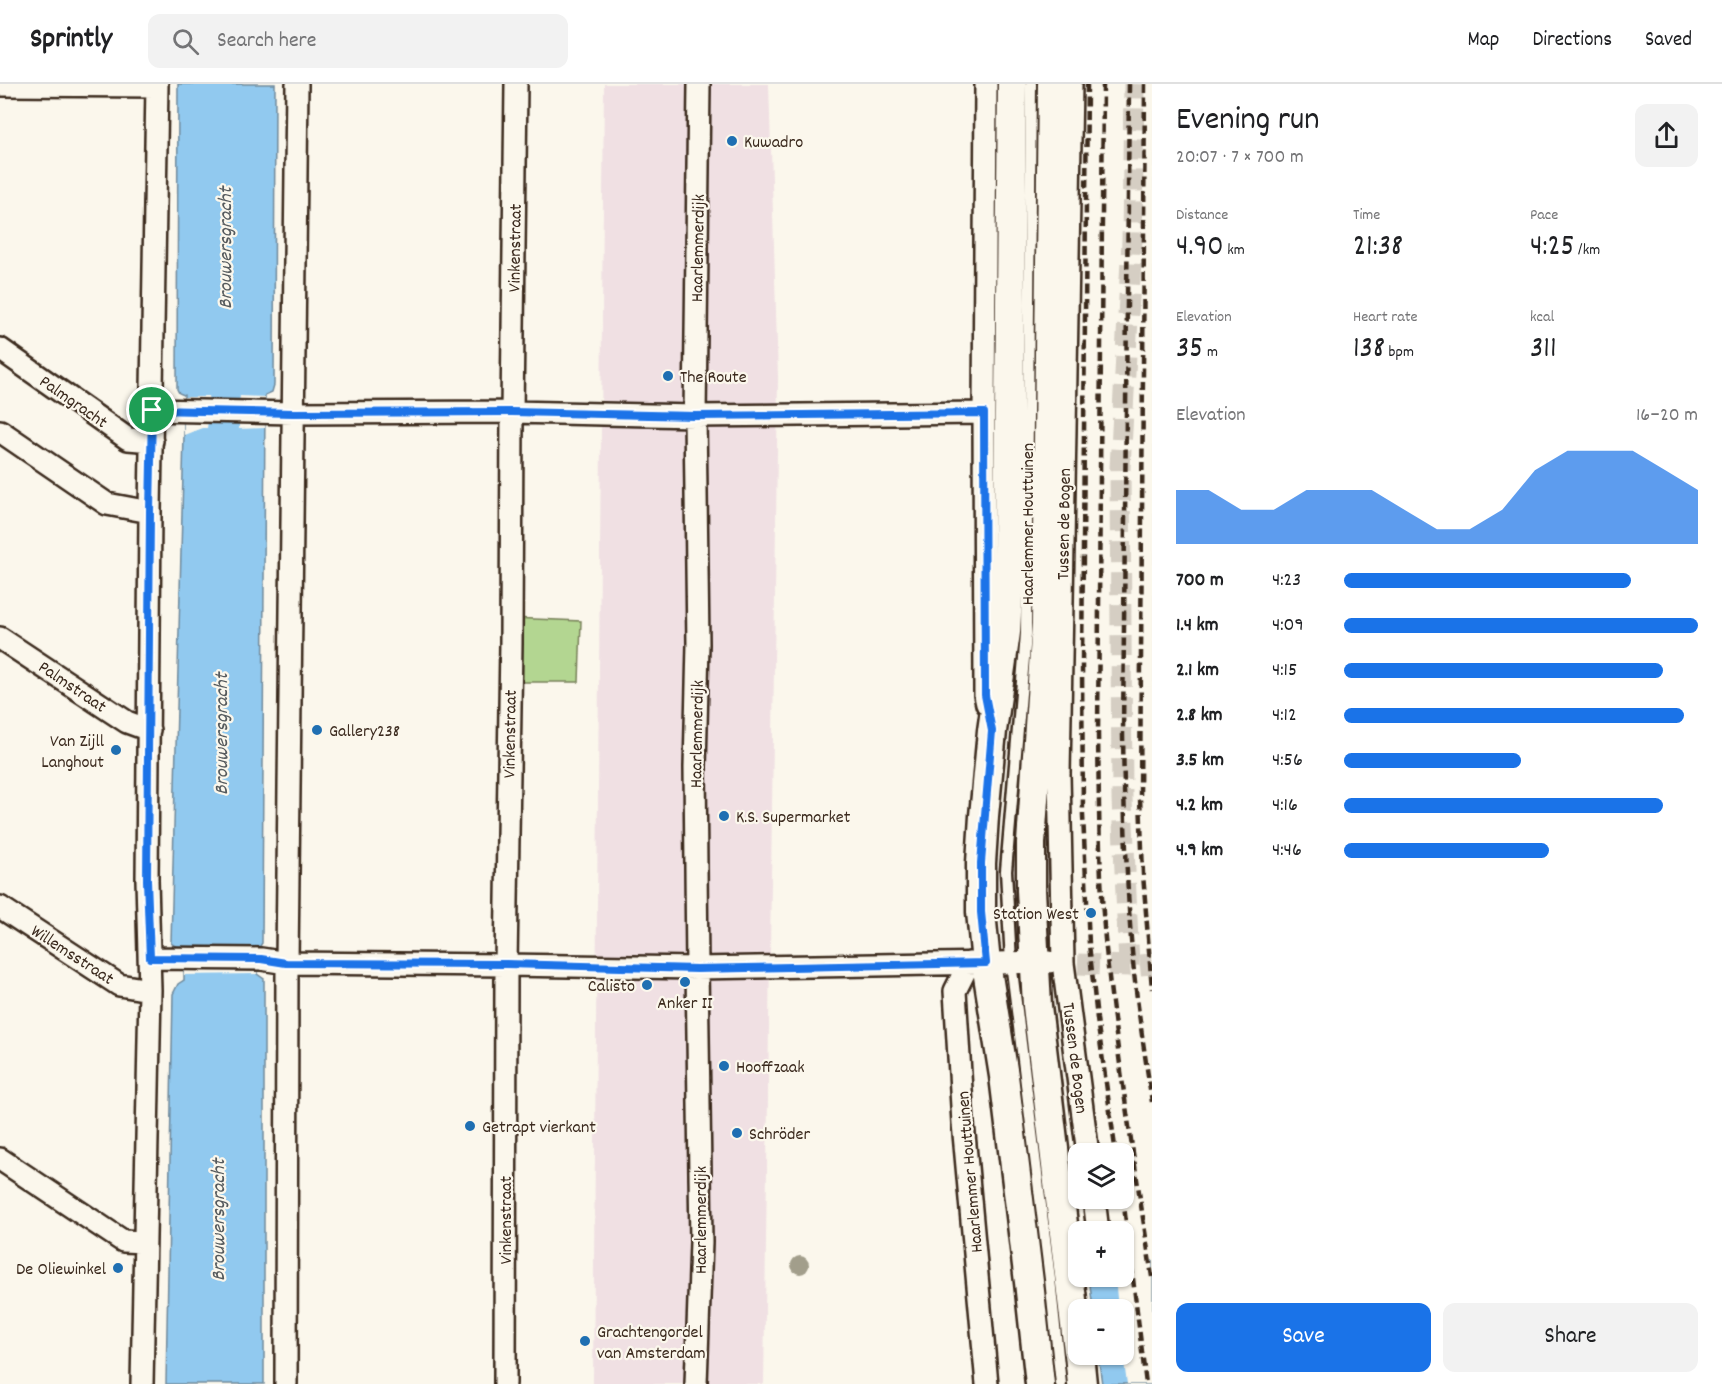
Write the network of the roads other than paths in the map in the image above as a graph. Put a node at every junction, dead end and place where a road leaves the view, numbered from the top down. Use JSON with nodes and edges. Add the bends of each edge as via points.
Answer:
{"nodes":[{"id":1,"x":297,"y":84,"type":"edge"},
{"id":2,"x":516,"y":84,"type":"edge"},
{"id":3,"x":699,"y":84,"type":"edge"},
{"id":4,"x":986,"y":84,"type":"edge"},
{"id":5,"x":1012,"y":84,"type":"edge"},
{"id":6,"x":1031,"y":84,"type":"edge"},
{"id":7,"x":1052,"y":84,"type":"edge"},
{"id":8,"x":1071,"y":84,"type":"edge"},
{"id":9,"x":0,"y":85,"type":"edge"},
{"id":10,"x":157,"y":85,"type":"edge"},
{"id":11,"x":0,"y":349,"type":"edge"},
{"id":12,"x":152,"y":410,"type":"junction"},
{"id":13,"x":512,"y":412,"type":"junction"},
{"id":14,"x":293,"y":413,"type":"junction"},
{"id":15,"x":984,"y":413,"type":"junction"},
{"id":16,"x":695,"y":416,"type":"junction"},
{"id":17,"x":0,"y":430,"type":"edge"},
{"id":18,"x":152,"y":441,"type":"junction"},
{"id":19,"x":150,"y":512,"type":"junction"},
{"id":20,"x":0,"y":638,"type":"edge"},
{"id":21,"x":149,"y":730,"type":"junction"},
{"id":22,"x":992,"y":731,"type":"junction"},
{"id":23,"x":0,"y":907,"type":"edge"},
{"id":24,"x":150,"y":958,"type":"junction"},
{"id":25,"x":1000,"y":962,"type":"junction"},
{"id":26,"x":286,"y":963,"type":"junction"},
{"id":27,"x":506,"y":964,"type":"junction"},
{"id":28,"x":1071,"y":964,"type":"junction"},
{"id":29,"x":697,"y":969,"type":"junction"},
{"id":30,"x":150,"y":990,"type":"junction"},
{"id":31,"x":1087,"y":1143,"type":"edge"},
{"id":32,"x":0,"y":1159,"type":"edge"},
{"id":33,"x":144,"y":1242,"type":"junction"},
{"id":34,"x":1050,"y":1279,"type":"junction"},
{"id":35,"x":1068,"y":1324,"type":"edge"},
{"id":36,"x":1080,"y":1365,"type":"edge"},
{"id":37,"x":142,"y":1384,"type":"edge"},
{"id":38,"x":286,"y":1384,"type":"edge"},
{"id":39,"x":505,"y":1384,"type":"edge"},
{"id":40,"x":696,"y":1384,"type":"edge"},
{"id":41,"x":987,"y":1384,"type":"edge"},
{"id":42,"x":1040,"y":1384,"type":"edge"},
{"id":43,"x":1061,"y":1384,"type":"edge"},
{"id":44,"x":1082,"y":1384,"type":"edge"}],
"edges":[{"from":1,"to":14,"type":"street"},
{"from":2,"to":13,"type":"street","name":"Vinkenstraat"},
{"from":3,"to":16,"type":"street","name":"Haarlemmerdijk"},
{"from":4,"to":15,"type":"street","name":"Haarlemmer Houttuinen"},
{"from":5,"to":22,"type":"street","name":"Haarlemmer Houttuinen","via":[[1009,575],[1006,632]]},
{"from":6,"to":25,"type":"lane","name":"Haarlemmer Houttuinen","via":[[1026,634]]},
{"from":7,"to":25,"type":"street","name":"Haarlemmer Houttuinen","via":[[1046,624],[1031,843]]},
{"from":8,"to":28,"type":"street","name":"Tussen de Bogen","via":[[1059,774]]},
{"from":9,"to":10,"type":"street"},
{"from":10,"to":12,"type":"street"},
{"from":11,"to":18,"type":"street","name":"Palmgracht","via":[[128,439]]},
{"from":12,"to":14,"type":"street"},
{"from":12,"to":18,"type":"street"},
{"from":13,"to":14,"type":"street"},
{"from":13,"to":16,"type":"street"},
{"from":13,"to":27,"type":"street","name":"Vinkenstraat"},
{"from":14,"to":26,"type":"street"},
{"from":15,"to":16,"type":"street"},
{"from":15,"to":22,"type":"street","name":"Haarlemmer Houttuinen","via":[[985,695]]},
{"from":16,"to":29,"type":"street","name":"Haarlemmerdijk"},
{"from":17,"to":19,"type":"street","via":[[107,504]]},
{"from":18,"to":19,"type":"street"},
{"from":19,"to":21,"type":"street"},
{"from":20,"to":21,"type":"street","name":"Palmstraat","via":[[127,722]]},
{"from":21,"to":24,"type":"street"},
{"from":22,"to":25,"type":"street","name":"Haarlemmer Houttuinen","via":[[981,912]]},
{"from":23,"to":30,"type":"street","name":"Willemsstraat","via":[[119,985]]},
{"from":24,"to":26,"type":"street","via":[[261,959]]},
{"from":24,"to":30,"type":"street"},
{"from":25,"to":28,"type":"street"},
{"from":25,"to":29,"type":"street"},
{"from":25,"to":34,"type":"street","name":"Haarlemmer Houttuinen","via":[[1004,1076]]},
{"from":25,"to":34,"type":"street","name":"Haarlemmer Houttuinen","via":[[1039,1018]]},
{"from":25,"to":41,"type":"street","name":"Haarlemmer Houttuinen","via":[[955,991]]},
{"from":26,"to":27,"type":"street"},
{"from":26,"to":38,"type":"street"},
{"from":27,"to":29,"type":"street"},
{"from":27,"to":39,"type":"street","name":"Vinkenstraat"},
{"from":28,"to":31,"type":"street","name":"Tussen de Bogen"},
{"from":29,"to":40,"type":"street","name":"Haarlemmerdijk","via":[[701,1242]]},
{"from":30,"to":33,"type":"street"},
{"from":32,"to":33,"type":"street","via":[[123,1240]]},
{"from":33,"to":37,"type":"street"},
{"from":34,"to":35,"type":"street","name":"Haarlemmer Houttuinen"},
{"from":34,"to":42,"type":"street","name":"Haarlemmer Houttuinen"},
{"from":34,"to":43,"type":"lane","name":"Haarlemmer Houttuinen"},
{"from":36,"to":44,"type":"street","name":"Haarlemmer Houttuinen"}]}
